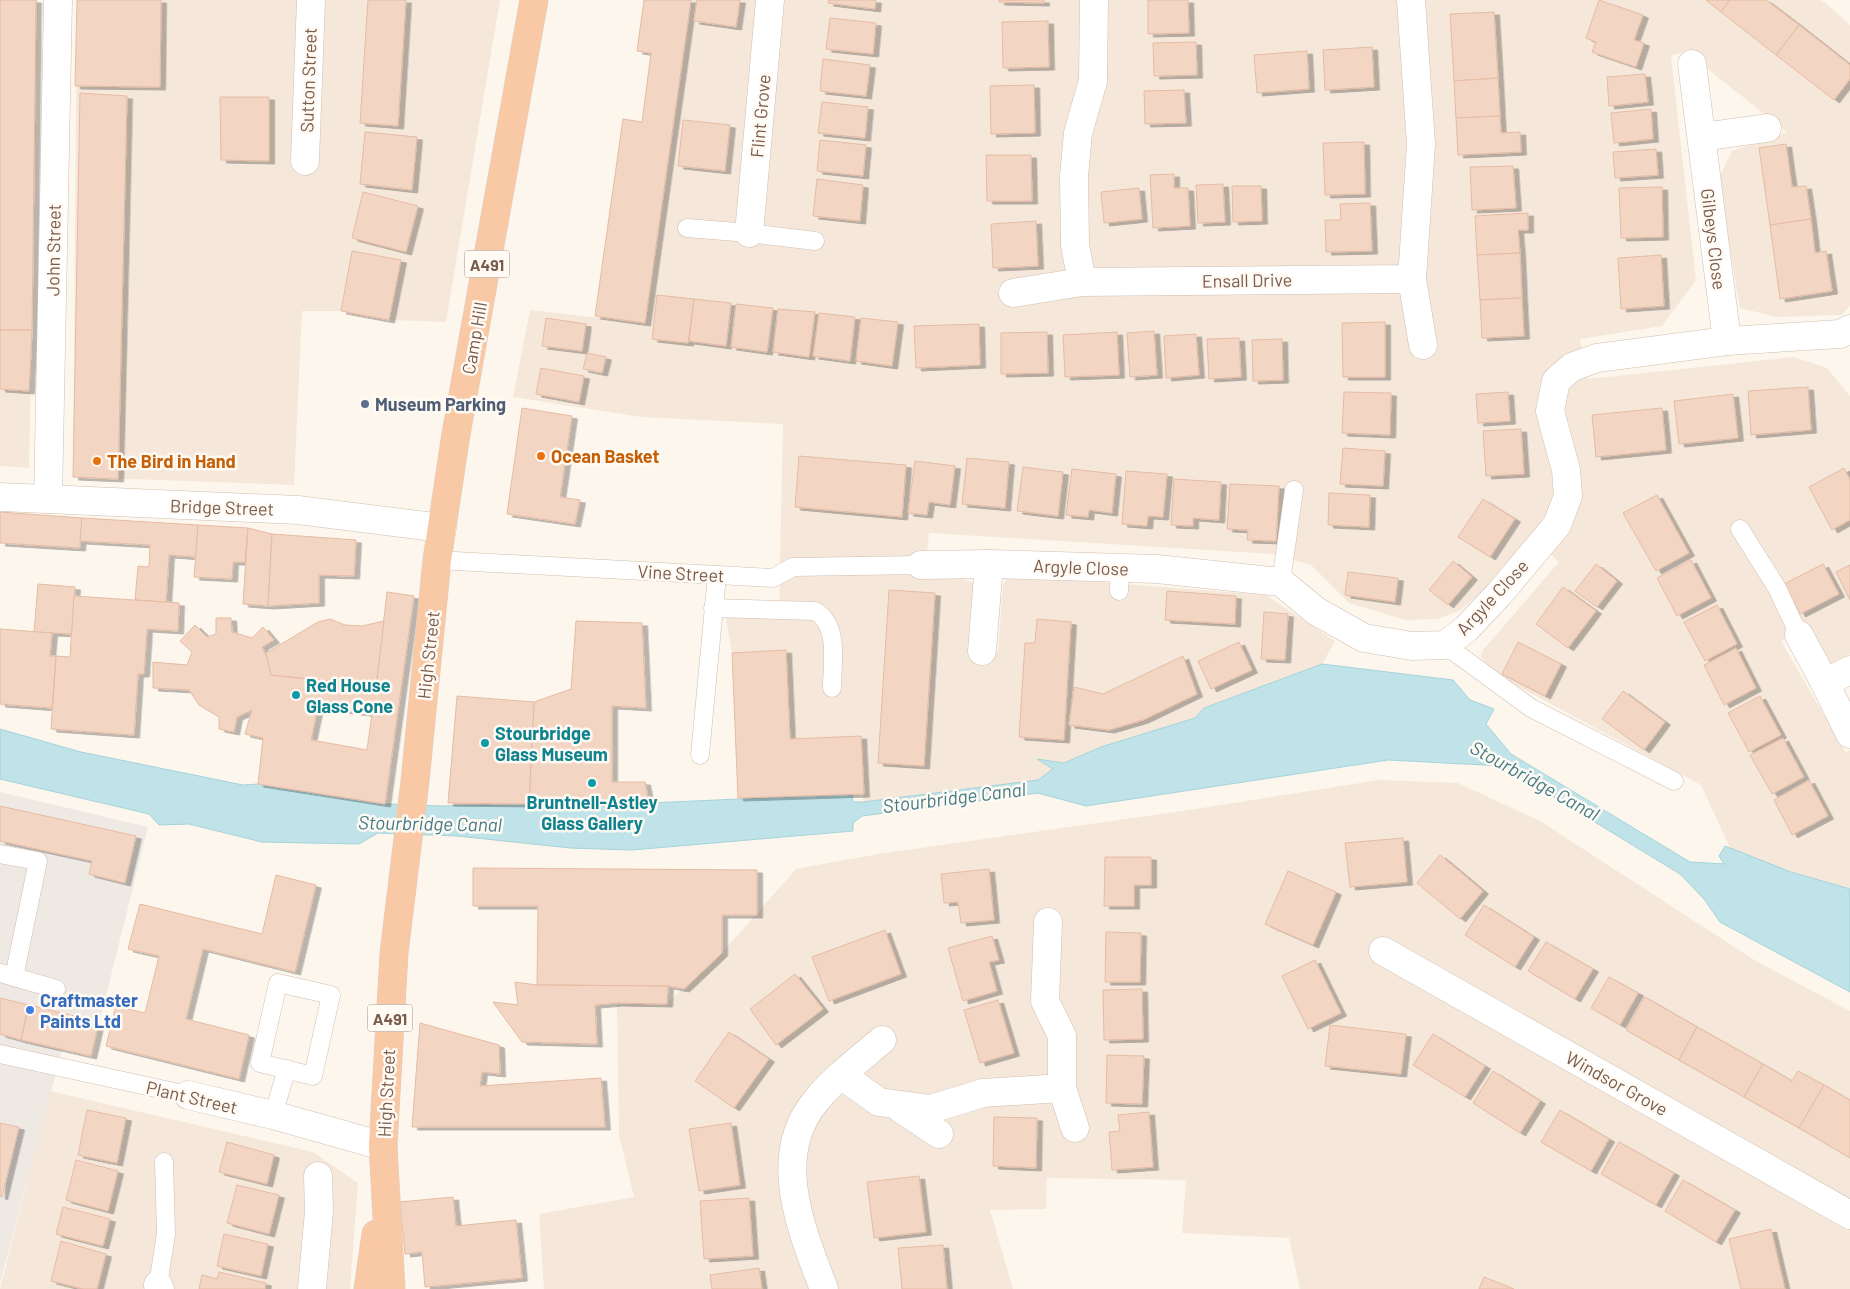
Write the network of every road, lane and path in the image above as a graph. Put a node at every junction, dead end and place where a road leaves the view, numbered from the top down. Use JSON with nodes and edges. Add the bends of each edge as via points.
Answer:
{"nodes":[{"id":1,"x":58,"y":0,"type":"edge"},
{"id":2,"x":311,"y":0,"type":"edge"},
{"id":3,"x":534,"y":0,"type":"edge"},
{"id":4,"x":770,"y":0,"type":"edge"},
{"id":5,"x":1094,"y":0,"type":"edge"},
{"id":6,"x":1411,"y":0,"type":"edge"},
{"id":7,"x":1692,"y":64,"type":"dead end"},
{"id":8,"x":1767,"y":128,"type":"dead end"},
{"id":9,"x":1702,"y":137,"type":"junction"},
{"id":10,"x":305,"y":161,"type":"dead end"},
{"id":11,"x":686,"y":228,"type":"dead end"},
{"id":12,"x":749,"y":233,"type":"junction"},
{"id":13,"x":814,"y":241,"type":"dead end"},
{"id":14,"x":1412,"y":279,"type":"junction"},
{"id":15,"x":1082,"y":282,"type":"junction"},
{"id":16,"x":1013,"y":292,"type":"dead end"},
{"id":17,"x":1847,"y":339,"type":"edge"},
{"id":18,"x":1727,"y":341,"type":"junction"},
{"id":19,"x":1422,"y":345,"type":"dead end"},
{"id":20,"x":1294,"y":490,"type":"dead end"},
{"id":21,"x":0,"y":497,"type":"edge"},
{"id":22,"x":48,"y":499,"type":"junction"},
{"id":23,"x":442,"y":528,"type":"junction"},
{"id":24,"x":1740,"y":529,"type":"dead end"},
{"id":25,"x":438,"y":560,"type":"junction"},
{"id":26,"x":989,"y":564,"type":"junction"},
{"id":27,"x":921,"y":565,"type":"joint"},
{"id":28,"x":717,"y":575,"type":"junction"},
{"id":29,"x":1281,"y":582,"type":"junction"},
{"id":30,"x":714,"y":608,"type":"junction"},
{"id":31,"x":1798,"y":635,"type":"joint"},
{"id":32,"x":1444,"y":645,"type":"junction"},
{"id":33,"x":982,"y":651,"type":"dead end"},
{"id":34,"x":1850,"y":670,"type":"edge"},
{"id":35,"x":1825,"y":683,"type":"junction"},
{"id":36,"x":832,"y":688,"type":"dead end"},
{"id":37,"x":1850,"y":734,"type":"edge"},
{"id":38,"x":700,"y":755,"type":"dead end"},
{"id":39,"x":1674,"y":781,"type":"dead end"},
{"id":40,"x":0,"y":854,"type":"edge"},
{"id":41,"x":1048,"y":922,"type":"dead end"},
{"id":42,"x":1384,"y":951,"type":"dead end"},
{"id":43,"x":7,"y":975,"type":"edge"},
{"id":44,"x":56,"y":989,"type":"dead end"},
{"id":45,"x":882,"y":1040,"type":"dead end"},
{"id":46,"x":0,"y":1054,"type":"edge"},
{"id":47,"x":287,"y":1069,"type":"junction"},
{"id":48,"x":841,"y":1075,"type":"junction"},
{"id":49,"x":1062,"y":1088,"type":"junction"},
{"id":50,"x":188,"y":1095,"type":"joint"},
{"id":51,"x":894,"y":1104,"type":"junction"},
{"id":52,"x":273,"y":1115,"type":"junction"},
{"id":53,"x":1075,"y":1128,"type":"dead end"},
{"id":54,"x":939,"y":1134,"type":"dead end"},
{"id":55,"x":383,"y":1146,"type":"junction"},
{"id":56,"x":164,"y":1162,"type":"dead end"},
{"id":57,"x":318,"y":1176,"type":"dead end"},
{"id":58,"x":1850,"y":1215,"type":"edge"},
{"id":59,"x":159,"y":1287,"type":"edge"},
{"id":60,"x":385,"y":1288,"type":"edge"},
{"id":61,"x":312,"y":1289,"type":"edge"},
{"id":62,"x":824,"y":1289,"type":"edge"}],
"edges":[{"from":1,"to":22,"type":"street","name":"John Street"},
{"from":2,"to":10,"type":"street","name":"Sutton Street"},
{"from":3,"to":23,"type":"highway","name":"Camp Hill","number":"A491"},
{"from":4,"to":12,"type":"street","name":"Flint Grove"},
{"from":5,"to":15,"type":"street","via":[[1093,80],[1078,133],[1074,176],[1075,245]]},
{"from":6,"to":14,"type":"street","via":[[1421,144]]},
{"from":7,"to":9,"type":"street","name":"Gilbeys Close"},
{"from":8,"to":9,"type":"street"},
{"from":9,"to":18,"type":"street","name":"Gilbeys Close"},
{"from":11,"to":12,"type":"lane"},
{"from":12,"to":13,"type":"lane"},
{"from":14,"to":15,"type":"street","name":"Ensall Drive"},
{"from":14,"to":19,"type":"street"},
{"from":15,"to":16,"type":"street","name":"Ensall Drive"},
{"from":17,"to":18,"type":"street","name":"Argyle Close"},
{"from":18,"to":32,"type":"street","name":"Argyle Close","via":[[1597,358],[1572,367],[1556,381],[1550,411],[1566,470],[1568,496],[1557,525],[1499,594],[1466,629]]},
{"from":20,"to":29,"type":"lane"},
{"from":21,"to":22,"type":"street","name":"Bridge Street"},
{"from":22,"to":23,"type":"street","name":"Bridge Street","via":[[298,510]]},
{"from":23,"to":25,"type":"highway","name":"High Street","number":"A491"},
{"from":24,"to":31,"type":"lane","via":[[1776,588]]},
{"from":25,"to":28,"type":"lane","name":"Vine Street"},
{"from":25,"to":55,"type":"highway","name":"High Street","number":"A491","via":[[394,954]]},
{"from":26,"to":27,"type":"street","name":"Argyle Close"},
{"from":26,"to":29,"type":"street","name":"Argyle Close","via":[[1119,580],[1185,571]]},
{"from":26,"to":33,"type":"street"},
{"from":27,"to":28,"type":"lane","name":"Vine Street","via":[[793,567],[774,578]]},
{"from":28,"to":30,"type":"lane"},
{"from":29,"to":32,"type":"street","name":"Argyle Close","via":[[1316,611],[1364,638],[1412,646]]},
{"from":30,"to":36,"type":"lane","via":[[815,611],[823,616],[831,633]]},
{"from":30,"to":38,"type":"lane"},
{"from":31,"to":35,"type":"street"},
{"from":32,"to":39,"type":"lane","via":[[1531,708]]},
{"from":34,"to":35,"type":"street"},
{"from":35,"to":37,"type":"street"},
{"from":40,"to":43,"type":"lane","via":[[38,861]]},
{"from":41,"to":49,"type":"street","via":[[1045,1001],[1062,1036]]},
{"from":42,"to":58,"type":"street","name":"Windsor Grove"},
{"from":43,"to":44,"type":"lane"},
{"from":45,"to":48,"type":"street"},
{"from":46,"to":50,"type":"lane","name":"Plant Street"},
{"from":47,"to":47,"type":"lane","via":[[313,1076],[331,995],[278,983],[260,1063]]},
{"from":47,"to":52,"type":"lane"},
{"from":48,"to":51,"type":"street","via":[[879,1102]]},
{"from":48,"to":62,"type":"street","via":[[814,1102],[793,1150],[792,1186],[802,1232]]},
{"from":49,"to":51,"type":"street","via":[[983,1093],[931,1109]]},
{"from":49,"to":53,"type":"street"},
{"from":50,"to":52,"type":"street","name":"Plant Street"},
{"from":51,"to":54,"type":"street"},
{"from":52,"to":55,"type":"street","name":"Plant Street"},
{"from":55,"to":60,"type":"highway","name":"High Street","number":"A491"},
{"from":56,"to":59,"type":"lane","via":[[166,1234]]},
{"from":57,"to":61,"type":"street","via":[[319,1211]]}]}
